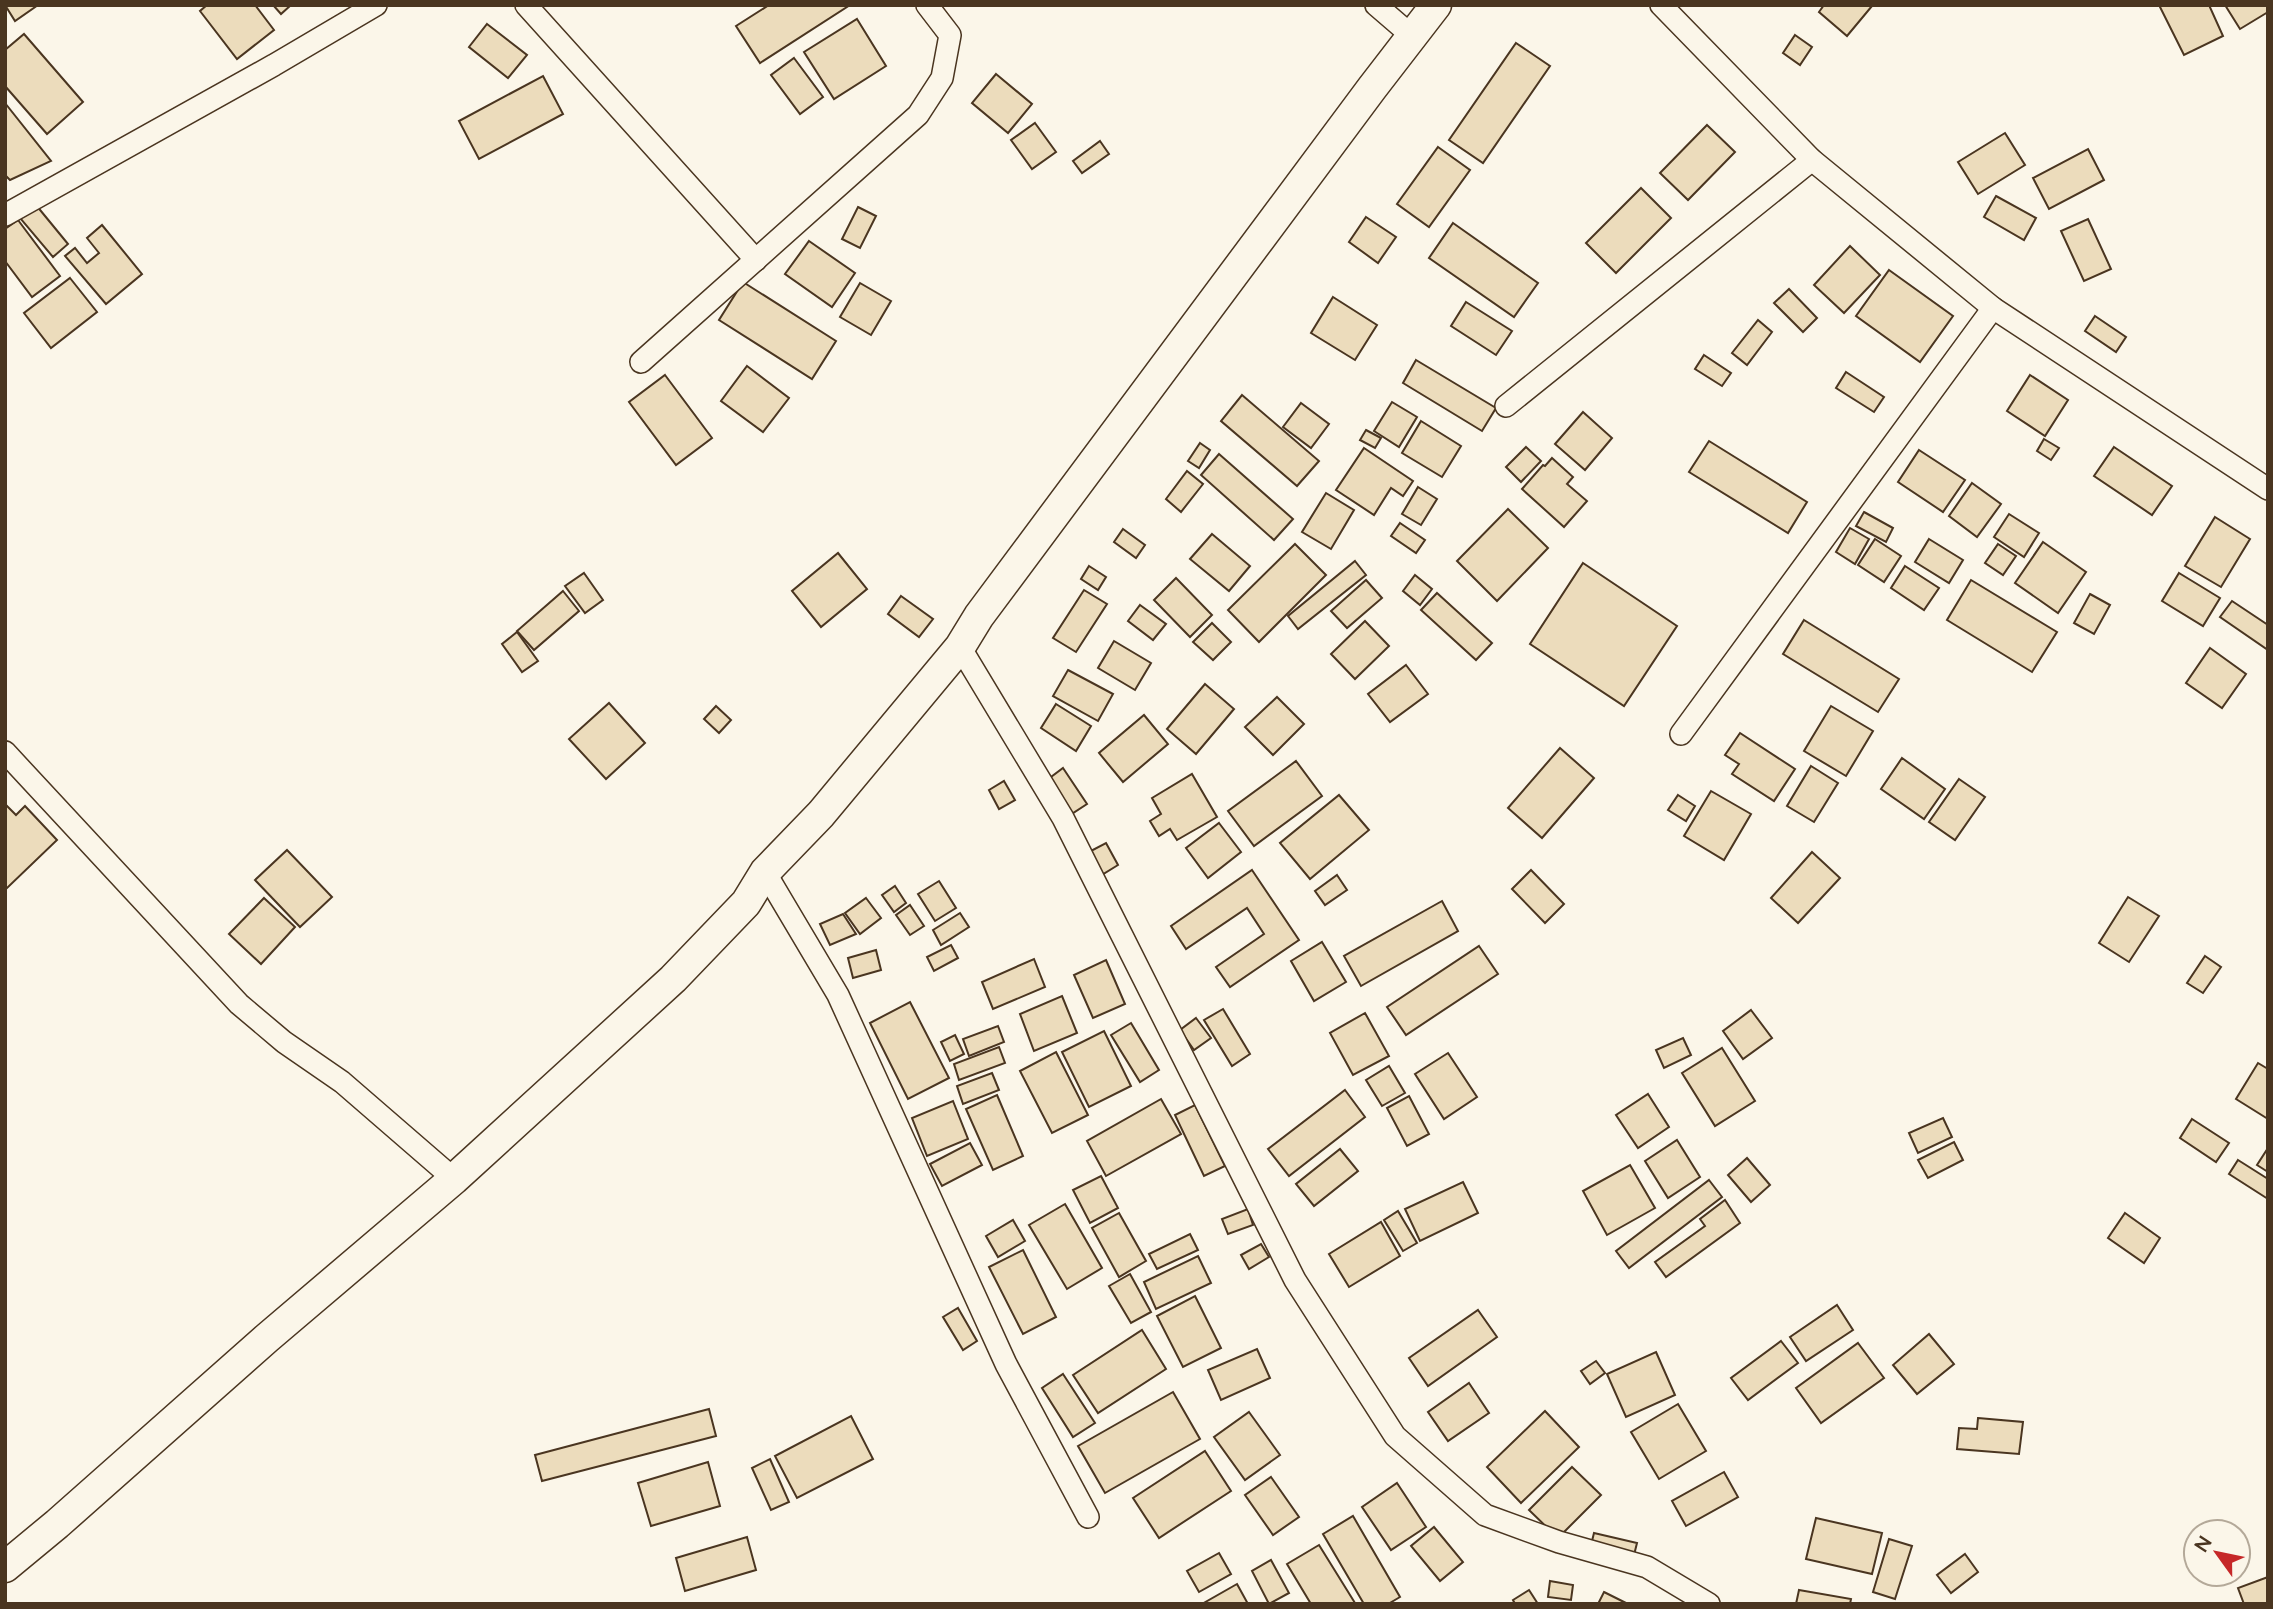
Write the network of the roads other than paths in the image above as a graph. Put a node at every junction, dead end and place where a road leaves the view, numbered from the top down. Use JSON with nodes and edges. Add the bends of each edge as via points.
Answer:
{"nodes":[{"id":1,"x":376,"y":5,"type":"edge"},
{"id":2,"x":526,"y":5,"type":"edge"},
{"id":3,"x":927,"y":5,"type":"edge"},
{"id":4,"x":1376,"y":5,"type":"edge"},
{"id":5,"x":1436,"y":5,"type":"edge"},
{"id":6,"x":1661,"y":5,"type":"edge"},
{"id":7,"x":1412,"y":36,"type":"junction"},
{"id":8,"x":1812,"y":160,"type":"junction"},
{"id":9,"x":5,"y":215,"type":"edge"},
{"id":10,"x":756,"y":260,"type":"junction"},
{"id":11,"x":1993,"y":308,"type":"junction"},
{"id":12,"x":641,"y":362,"type":"dead end"},
{"id":13,"x":1506,"y":406,"type":"dead end"},
{"id":14,"x":2268,"y":489,"type":"edge"},
{"id":15,"x":960,"y":647,"type":"junction"},
{"id":16,"x":1681,"y":734,"type":"dead end"},
{"id":17,"x":5,"y":752,"type":"edge"},
{"id":18,"x":765,"y":872,"type":"junction"},
{"id":19,"x":454,"y":1180,"type":"junction"},
{"id":20,"x":1088,"y":1517,"type":"dead end"},
{"id":21,"x":5,"y":1567,"type":"edge"},
{"id":22,"x":1709,"y":1604,"type":"edge"}],
"edges":[{"from":1,"to":9,"type":"street"},
{"from":2,"to":10,"type":"street"},
{"from":3,"to":10,"type":"street","via":[[950,35],[942,78],[918,115]]},
{"from":4,"to":7,"type":"street"},
{"from":5,"to":7,"type":"main road"},
{"from":6,"to":8,"type":"street"},
{"from":7,"to":15,"type":"main road"},
{"from":8,"to":11,"type":"street"},
{"from":8,"to":13,"type":"street"},
{"from":10,"to":12,"type":"street"},
{"from":11,"to":14,"type":"street"},
{"from":11,"to":16,"type":"street"},
{"from":15,"to":18,"type":"main road","via":[[821,814]]},
{"from":15,"to":22,"type":"street","via":[[1063,818],[1295,1280],[1395,1436],[1485,1516],[1647,1567]]},
{"from":17,"to":19,"type":"street","via":[[239,1004],[342,1082]]},
{"from":18,"to":19,"type":"main road","via":[[746,903],[673,979]]},
{"from":18,"to":20,"type":"street","via":[[838,995],[1006,1364]]},
{"from":19,"to":21,"type":"main road"}]}
